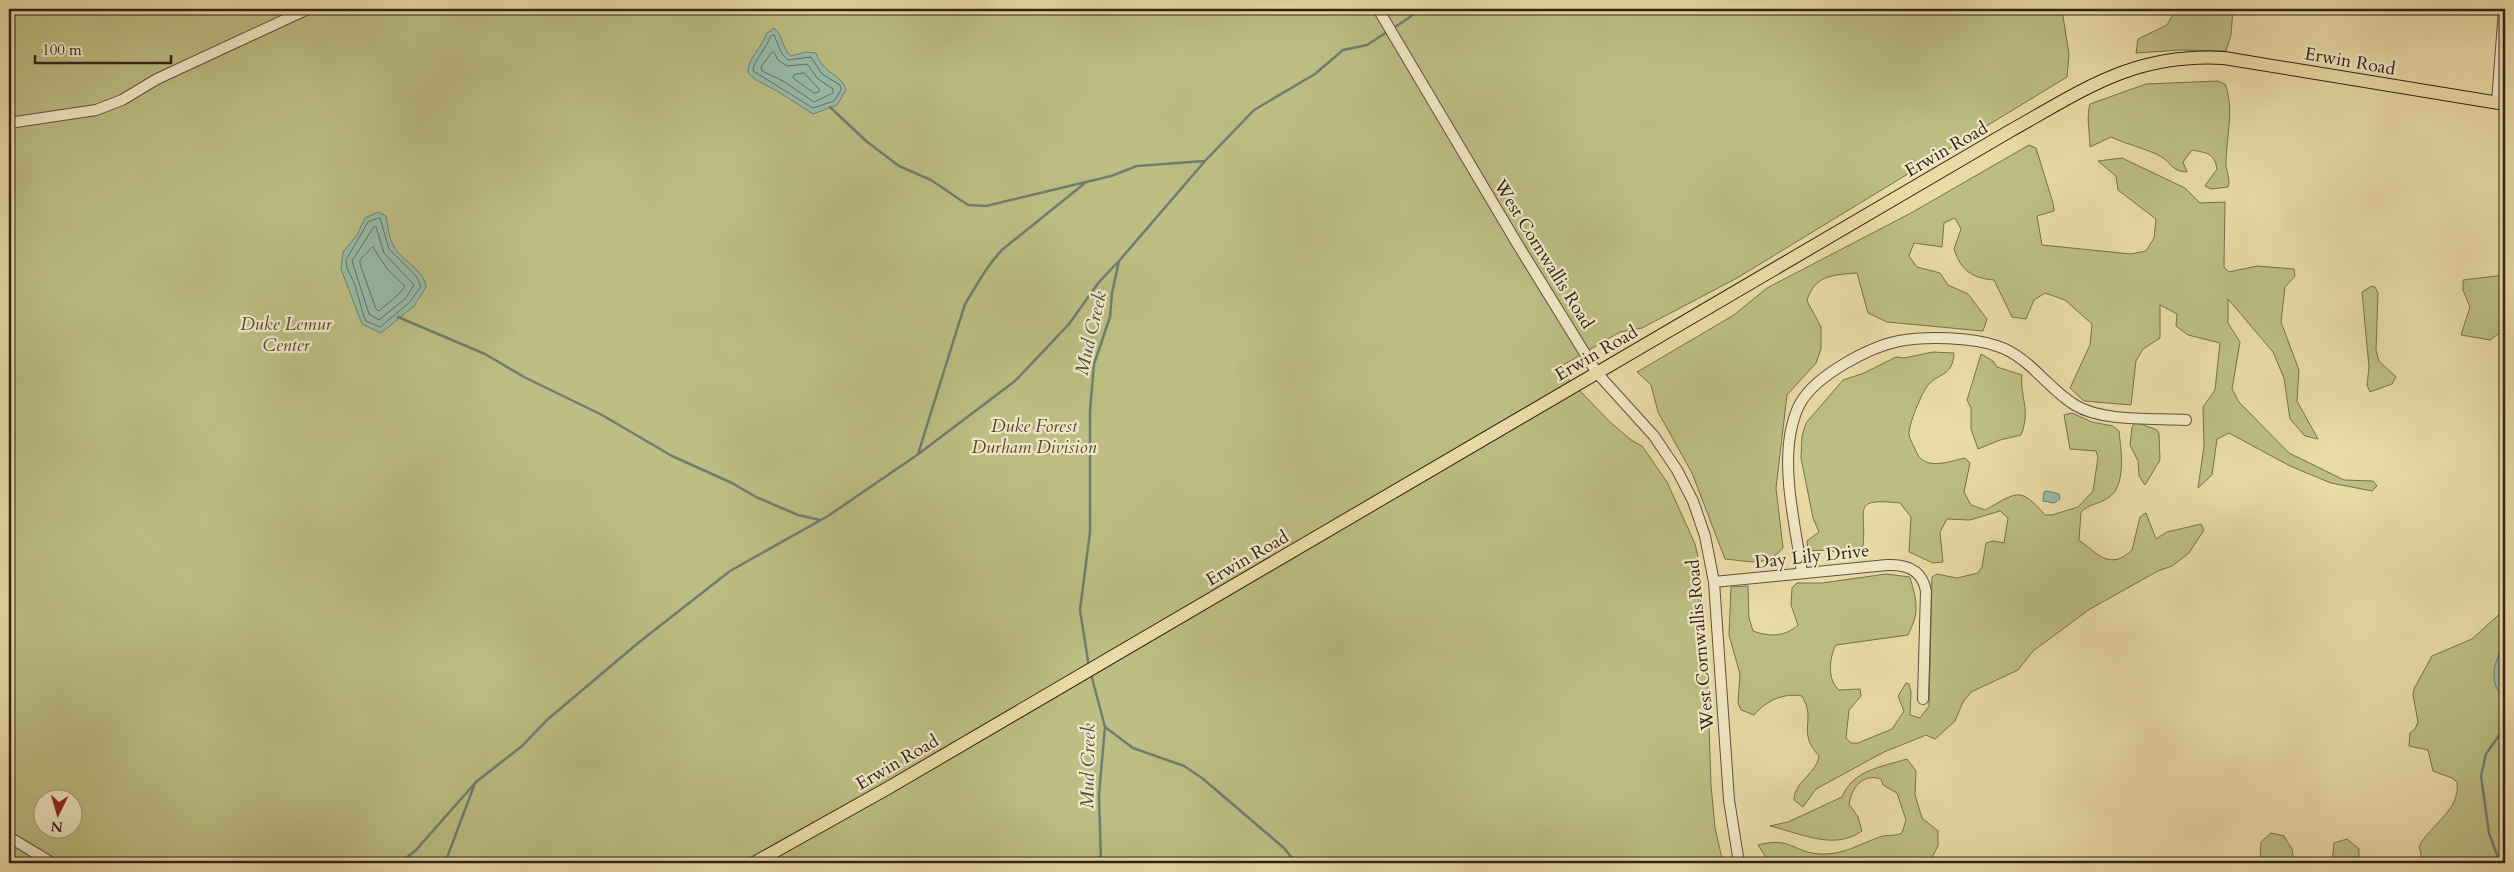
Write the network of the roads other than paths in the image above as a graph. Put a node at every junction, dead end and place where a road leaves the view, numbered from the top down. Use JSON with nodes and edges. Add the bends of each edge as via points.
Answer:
{"nodes":[{"id":1,"x":308,"y":9,"type":"edge"},
{"id":2,"x":1378,"y":9,"type":"edge"},
{"id":3,"x":2504,"y":9,"type":"edge"},
{"id":4,"x":2501,"y":103,"type":"edge"},
{"id":5,"x":9,"y":123,"type":"edge"},
{"id":6,"x":1597,"y":373,"type":"junction"},
{"id":7,"x":2186,"y":420,"type":"dead end"},
{"id":8,"x":1802,"y":573,"type":"junction"},
{"id":9,"x":1714,"y":582,"type":"junction"},
{"id":10,"x":1923,"y":699,"type":"dead end"},
{"id":11,"x":9,"y":837,"type":"edge"},
{"id":12,"x":52,"y":863,"type":"edge"},
{"id":13,"x":754,"y":863,"type":"edge"},
{"id":14,"x":1739,"y":863,"type":"edge"}],
"edges":[{"from":1,"to":5,"type":"street","via":[[96,110]]},
{"from":2,"to":6,"type":"street","name":"West Cornwallis Road"},
{"from":3,"to":4,"type":"street"},
{"from":4,"to":6,"type":"main road","name":"Erwin Road","via":[[2234,59],[2192,58],[2143,65],[2079,92]]},
{"from":6,"to":9,"type":"street","name":"West Cornwallis Road","via":[[1654,436],[1686,486],[1705,536]]},
{"from":6,"to":13,"type":"main road","name":"Erwin Road"},
{"from":7,"to":8,"type":"street","via":[[2103,415],[2084,410],[2016,356],[1992,344],[1910,340],[1876,348],[1833,372],[1806,394],[1796,411],[1788,460]]},
{"from":8,"to":9,"type":"street","name":"Day Lily Drive"},
{"from":8,"to":10,"type":"street","name":"Day Lily Drive","via":[[1894,564],[1914,569],[1923,578],[1926,591]]},
{"from":9,"to":14,"type":"street","name":"West Cornwallis Road","via":[[1729,800]]},
{"from":11,"to":12,"type":"street"}]}
